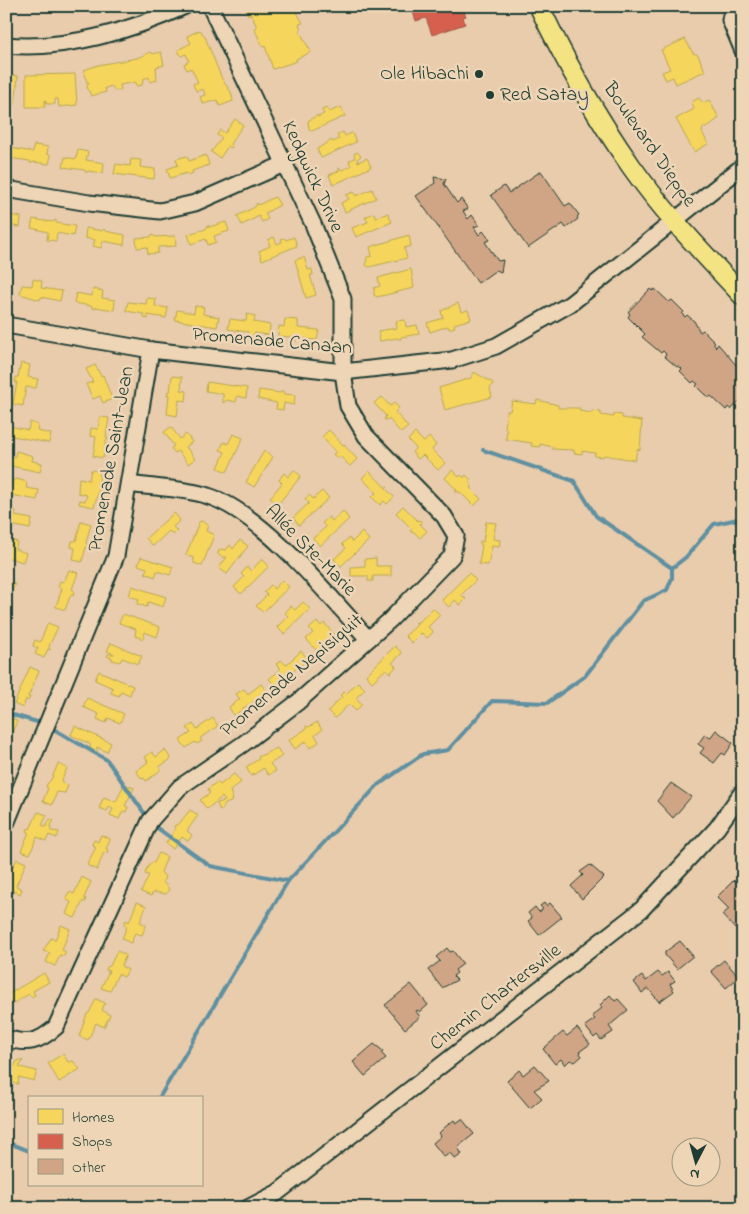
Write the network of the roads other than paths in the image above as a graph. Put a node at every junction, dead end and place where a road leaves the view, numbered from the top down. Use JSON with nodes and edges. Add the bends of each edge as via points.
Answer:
{"nodes":[{"id":1,"x":185,"y":6,"type":"edge"},
{"id":2,"x":210,"y":6,"type":"edge"},
{"id":3,"x":540,"y":6,"type":"edge"},
{"id":4,"x":733,"y":6,"type":"edge"},
{"id":5,"x":6,"y":45,"type":"edge"},
{"id":6,"x":743,"y":51,"type":"edge"},
{"id":7,"x":284,"y":164,"type":"junction"},
{"id":8,"x":743,"y":166,"type":"edge"},
{"id":9,"x":6,"y":189,"type":"edge"},
{"id":10,"x":674,"y":221,"type":"junction"},
{"id":11,"x":743,"y":296,"type":"edge"},
{"id":12,"x":6,"y":325,"type":"edge"},
{"id":13,"x":151,"y":350,"type":"junction"},
{"id":14,"x":343,"y":372,"type":"junction"},
{"id":15,"x":129,"y":484,"type":"junction"},
{"id":16,"x":368,"y":639,"type":"junction"},
{"id":17,"x":743,"y":791,"type":"edge"},
{"id":18,"x":6,"y":824,"type":"edge"},
{"id":19,"x":6,"y":1038,"type":"edge"},
{"id":20,"x":248,"y":1208,"type":"edge"}],
"edges":[{"from":1,"to":5,"type":"street","via":[[134,27],[53,46]]},
{"from":2,"to":7,"type":"street","name":"Kedgwick Drive"},
{"from":3,"to":10,"type":"main road","name":"Boulevard Dieppe","via":[[586,96],[631,166]]},
{"from":4,"to":6,"type":"street","via":[[730,20]]},
{"from":7,"to":9,"type":"street","via":[[194,203],[160,211]]},
{"from":7,"to":14,"type":"street","name":"Kedgwick Drive","via":[[313,224],[343,299]]},
{"from":8,"to":10,"type":"street","name":"Promenade Canaan"},
{"from":10,"to":11,"type":"main road","name":"Boulevard Dieppe"},
{"from":10,"to":14,"type":"street","name":"Promenade Canaan","via":[[570,304],[496,346],[452,360]]},
{"from":12,"to":13,"type":"street","name":"Promenade Canaan"},
{"from":13,"to":14,"type":"street","name":"Promenade Canaan"},
{"from":13,"to":15,"type":"street","name":"Promenade Saint-Jean"},
{"from":14,"to":16,"type":"street","name":"Promenade Nepisiguit","via":[[348,406],[366,436],[444,516],[456,536],[452,556]]},
{"from":15,"to":16,"type":"street","name":"Allée Ste-Marie","via":[[209,496],[246,516],[306,570]]},
{"from":15,"to":18,"type":"street","name":"Promenade Saint-Jean","via":[[116,556]]},
{"from":16,"to":19,"type":"street","name":"Promenade Nepisiguit","via":[[298,702],[180,787],[150,821],[56,1027],[36,1040],[23,1043]]},
{"from":17,"to":20,"type":"street","name":"Chemin Chartersville","via":[[717,828],[642,910],[277,1193]]}]}
